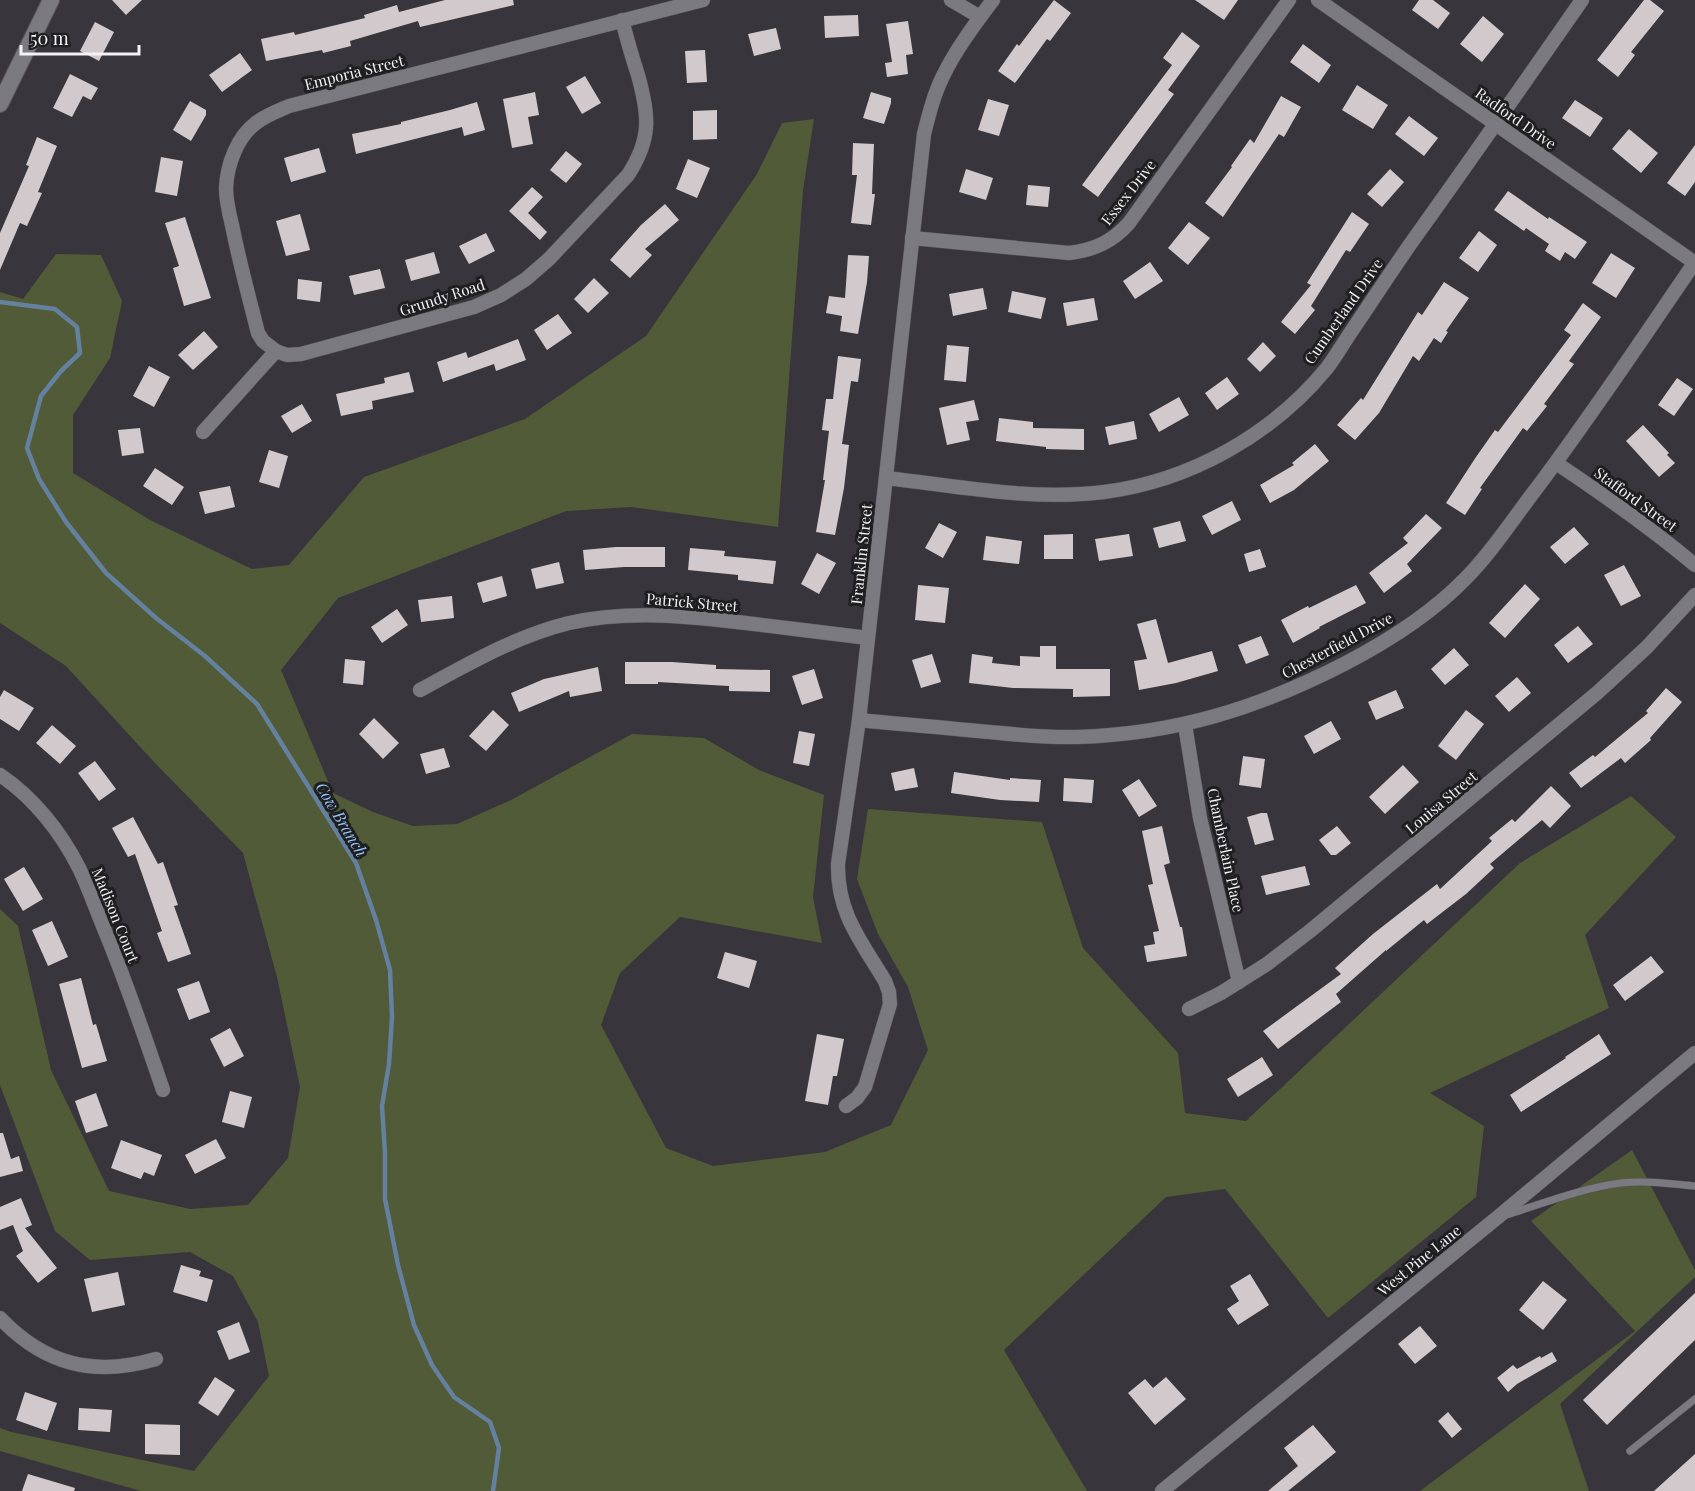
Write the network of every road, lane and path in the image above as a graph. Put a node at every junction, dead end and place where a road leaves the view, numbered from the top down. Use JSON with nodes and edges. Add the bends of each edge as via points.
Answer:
{"nodes":[{"id":1,"x":51,"y":0,"type":"edge"},
{"id":2,"x":703,"y":0,"type":"edge"},
{"id":3,"x":951,"y":0,"type":"edge"},
{"id":4,"x":993,"y":0,"type":"edge"},
{"id":5,"x":1289,"y":0,"type":"edge"},
{"id":6,"x":1318,"y":0,"type":"edge"},
{"id":7,"x":1582,"y":0,"type":"edge"},
{"id":8,"x":980,"y":17,"type":"junction"},
{"id":9,"x":622,"y":20,"type":"junction"},
{"id":10,"x":0,"y":104,"type":"edge"},
{"id":11,"x":1496,"y":124,"type":"junction"},
{"id":12,"x":912,"y":238,"type":"junction"},
{"id":13,"x":1695,"y":263,"type":"edge"},
{"id":14,"x":276,"y":351,"type":"junction"},
{"id":15,"x":203,"y":432,"type":"dead end"},
{"id":16,"x":1556,"y":463,"type":"junction"},
{"id":17,"x":886,"y":478,"type":"junction"},
{"id":18,"x":1695,"y":565,"type":"edge"},
{"id":19,"x":1695,"y":595,"type":"edge"},
{"id":20,"x":868,"y":638,"type":"junction"},
{"id":21,"x":420,"y":690,"type":"dead end"},
{"id":22,"x":859,"y":720,"type":"junction"},
{"id":23,"x":1185,"y":725,"type":"junction"},
{"id":24,"x":0,"y":775,"type":"edge"},
{"id":25,"x":1239,"y":982,"type":"junction"},
{"id":26,"x":1189,"y":1009,"type":"dead end"},
{"id":27,"x":1695,"y":1053,"type":"edge"},
{"id":28,"x":163,"y":1090,"type":"dead end"},
{"id":29,"x":846,"y":1106,"type":"dead end"},
{"id":30,"x":1695,"y":1186,"type":"edge"},
{"id":31,"x":1498,"y":1218,"type":"junction"},
{"id":32,"x":0,"y":1318,"type":"edge"},
{"id":33,"x":156,"y":1359,"type":"dead end"},
{"id":34,"x":1695,"y":1399,"type":"edge"},
{"id":35,"x":1630,"y":1451,"type":"dead end"},
{"id":36,"x":1162,"y":1491,"type":"edge"}],
"edges":[{"from":1,"to":10,"type":"street"},
{"from":2,"to":9,"type":"street","name":"Emporia Street"},
{"from":3,"to":8,"type":"street"},
{"from":4,"to":8,"type":"street","name":"Franklin Street"},
{"from":5,"to":12,"type":"street","name":"Essex Drive","via":[[1129,223],[1109,241],[1069,253]]},
{"from":6,"to":11,"type":"street","name":"Radford Drive"},
{"from":7,"to":11,"type":"street","name":"Cumberland Drive"},
{"from":8,"to":12,"type":"street","name":"Franklin Street","via":[[943,76],[932,105],[924,134]]},
{"from":9,"to":14,"type":"street","name":"Grundy Road","via":[[645,101],[643,146],[628,175],[549,260],[501,295],[474,307],[301,354]]},
{"from":9,"to":14,"type":"street","name":"Emporia Street","via":[[289,106],[255,124],[234,153],[228,170],[227,203],[258,333]]},
{"from":11,"to":13,"type":"street","name":"Radford Drive"},
{"from":11,"to":17,"type":"street","name":"Cumberland Drive","via":[[1327,367],[1293,404],[1236,446],[1177,474],[1105,492],[1031,494]]},
{"from":12,"to":17,"type":"street","name":"Franklin Street"},
{"from":13,"to":16,"type":"street","name":"Chesterfield Drive"},
{"from":14,"to":15,"type":"street"},
{"from":16,"to":18,"type":"street","name":"Stafford Street","via":[[1659,534]]},
{"from":16,"to":23,"type":"street","name":"Chesterfield Drive","via":[[1465,579],[1404,630],[1268,699]]},
{"from":17,"to":20,"type":"street","name":"Franklin Street"},
{"from":19,"to":25,"type":"street","name":"Louisa Street","via":[[1598,693],[1310,931]]},
{"from":20,"to":21,"type":"street","name":"Patrick Street","via":[[667,615],[596,618],[534,634]]},
{"from":20,"to":22,"type":"street","name":"Franklin Street"},
{"from":22,"to":23,"type":"street","name":"Chesterfield Drive","via":[[1076,737]]},
{"from":22,"to":29,"type":"street","name":"Franklin Street","via":[[838,880],[848,918],[885,981],[890,1004],[865,1087]]},
{"from":23,"to":25,"type":"street","name":"Chamberlain Place","via":[[1200,818]]},
{"from":24,"to":28,"type":"street","name":"Madison Court","via":[[50,822],[79,868],[134,1004]]},
{"from":25,"to":26,"type":"street","name":"Louisa Street"},
{"from":27,"to":31,"type":"street","name":"West Pine Lane"},
{"from":30,"to":31,"type":"lane","via":[[1622,1183],[1593,1188]]},
{"from":31,"to":36,"type":"street","name":"West Pine Lane"},
{"from":32,"to":33,"type":"street","via":[[31,1346],[74,1364],[115,1367]]},
{"from":34,"to":35,"type":"lane"}]}
